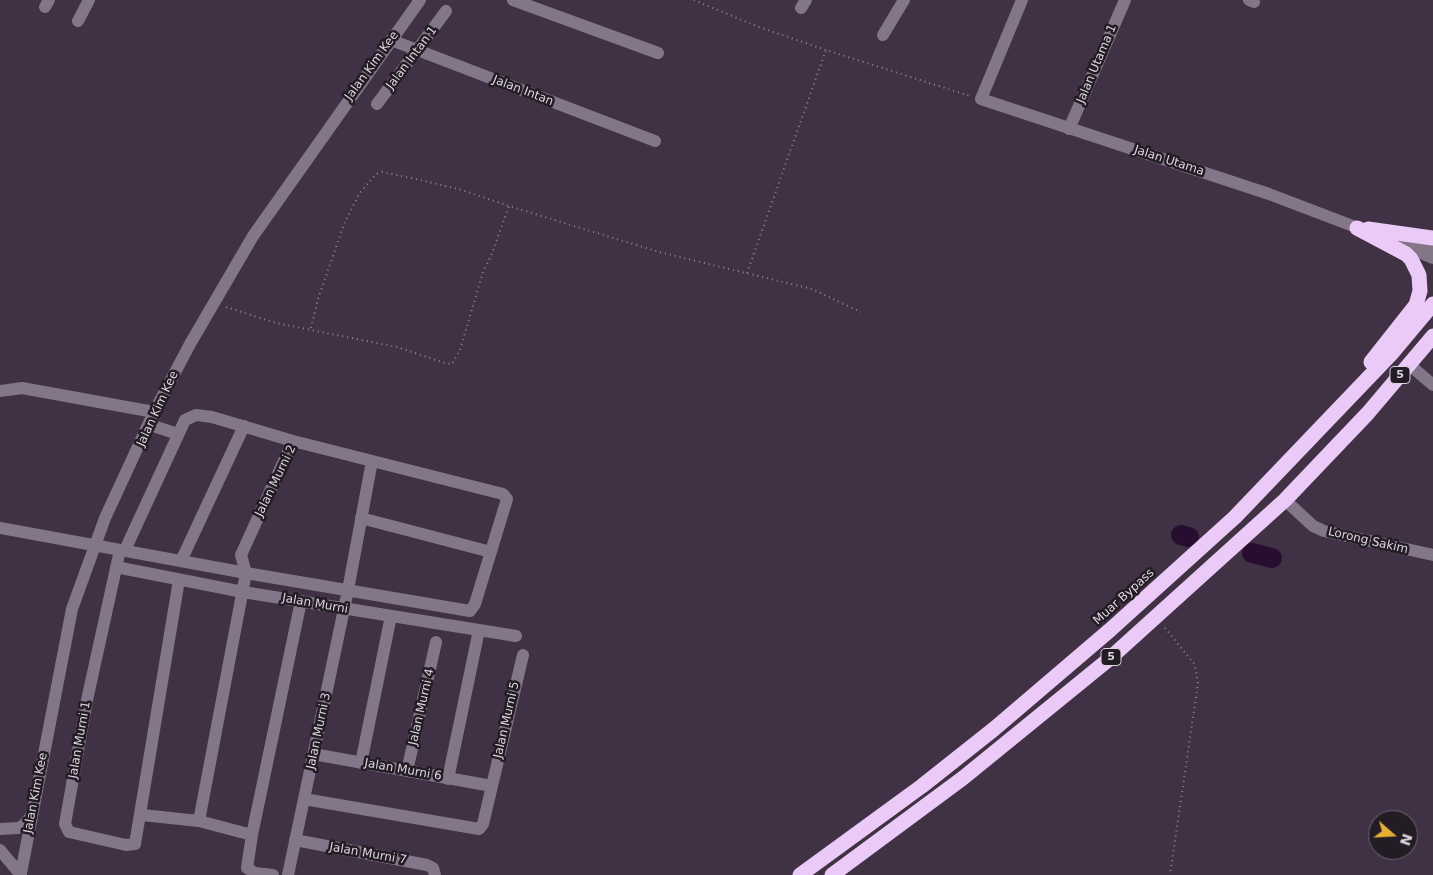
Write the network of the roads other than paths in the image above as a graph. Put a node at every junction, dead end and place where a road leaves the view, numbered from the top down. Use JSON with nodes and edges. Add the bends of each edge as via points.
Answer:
{"nodes":[{"id":1,"x":89,"y":0,"type":"edge"},
{"id":2,"x":420,"y":0,"type":"edge"},
{"id":3,"x":513,"y":0,"type":"edge"},
{"id":4,"x":904,"y":0,"type":"edge"},
{"id":5,"x":1022,"y":0,"type":"edge"},
{"id":6,"x":1125,"y":0,"type":"edge"},
{"id":7,"x":446,"y":11,"type":"dead end"},
{"id":8,"x":78,"y":21,"type":"dead end"},
{"id":9,"x":883,"y":35,"type":"dead end"},
{"id":10,"x":390,"y":40,"type":"junction"},
{"id":11,"x":418,"y":51,"type":"junction"},
{"id":12,"x":658,"y":53,"type":"dead end"},
{"id":13,"x":377,"y":104,"type":"dead end"},
{"id":14,"x":1069,"y":129,"type":"junction"},
{"id":15,"x":655,"y":141,"type":"dead end"},
{"id":16,"x":1356,"y":228,"type":"junction"},
{"id":17,"x":1433,"y":238,"type":"edge"},
{"id":18,"x":1433,"y":248,"type":"edge"},
{"id":19,"x":1433,"y":258,"type":"edge"},
{"id":20,"x":1433,"y":304,"type":"edge"},
{"id":21,"x":1433,"y":336,"type":"edge"},
{"id":22,"x":1433,"y":344,"type":"edge"},
{"id":23,"x":1412,"y":367,"type":"junction"},
{"id":24,"x":1433,"y":384,"type":"edge"},
{"id":25,"x":0,"y":391,"type":"edge"},
{"id":26,"x":154,"y":412,"type":"junction"},
{"id":27,"x":1368,"y":413,"type":"junction"},
{"id":28,"x":150,"y":425,"type":"junction"},
{"id":29,"x":244,"y":426,"type":"junction"},
{"id":30,"x":173,"y":433,"type":"junction"},
{"id":31,"x":293,"y":441,"type":"junction"},
{"id":32,"x":1304,"y":444,"type":"junction"},
{"id":33,"x":372,"y":461,"type":"junction"},
{"id":34,"x":1285,"y":500,"type":"junction"},
{"id":35,"x":361,"y":518,"type":"junction"},
{"id":36,"x":0,"y":528,"type":"edge"},
{"id":37,"x":95,"y":545,"type":"junction"},
{"id":38,"x":122,"y":550,"type":"junction"},
{"id":39,"x":491,"y":552,"type":"junction"},
{"id":40,"x":1433,"y":555,"type":"edge"},
{"id":41,"x":181,"y":561,"type":"junction"},
{"id":42,"x":116,"y":567,"type":"junction"},
{"id":43,"x":246,"y":573,"type":"junction"},
{"id":44,"x":179,"y":580,"type":"junction"},
{"id":45,"x":348,"y":590,"type":"junction"},
{"id":46,"x":243,"y":592,"type":"junction"},
{"id":47,"x":301,"y":601,"type":"junction"},
{"id":48,"x":344,"y":609,"type":"junction"},
{"id":49,"x":470,"y":611,"type":"joint"},
{"id":50,"x":392,"y":616,"type":"junction"},
{"id":51,"x":479,"y":630,"type":"junction"},
{"id":52,"x":516,"y":636,"type":"dead end"},
{"id":53,"x":436,"y":642,"type":"dead end"},
{"id":54,"x":523,"y":655,"type":"dead end"},
{"id":55,"x":313,"y":754,"type":"junction"},
{"id":56,"x":361,"y":763,"type":"junction"},
{"id":57,"x":407,"y":771,"type":"junction"},
{"id":58,"x":448,"y":779,"type":"junction"},
{"id":59,"x":492,"y":786,"type":"junction"},
{"id":60,"x":304,"y":799,"type":"junction"},
{"id":61,"x":32,"y":815,"type":"junction"},
{"id":62,"x":142,"y":815,"type":"junction"},
{"id":63,"x":199,"y":821,"type":"junction"},
{"id":64,"x":0,"y":829,"type":"edge"},
{"id":65,"x":252,"y":835,"type":"junction"},
{"id":66,"x":295,"y":840,"type":"junction"},
{"id":67,"x":0,"y":850,"type":"edge"},
{"id":68,"x":288,"y":873,"type":"edge"},
{"id":69,"x":21,"y":874,"type":"edge"},
{"id":70,"x":273,"y":875,"type":"edge"},
{"id":71,"x":435,"y":875,"type":"edge"},
{"id":72,"x":800,"y":875,"type":"edge"},
{"id":73,"x":832,"y":875,"type":"edge"}],
"edges":[{"from":1,"to":8,"type":"street"},
{"from":2,"to":10,"type":"street","name":"Jalan Kim Kee"},
{"from":3,"to":12,"type":"street"},
{"from":4,"to":9,"type":"street"},
{"from":5,"to":14,"type":"street","name":"Jalan Utama","via":[[980,99]]},
{"from":6,"to":14,"type":"street","name":"Jalan Utama 1"},
{"from":7,"to":11,"type":"street","name":"Jalan Intan 1"},
{"from":10,"to":11,"type":"street","name":"Jalan Intan"},
{"from":10,"to":26,"type":"street","name":"Jalan Kim Kee","via":[[253,236]]},
{"from":11,"to":13,"type":"street","name":"Jalan Intan 1"},
{"from":11,"to":15,"type":"street","name":"Jalan Intan"},
{"from":14,"to":16,"type":"street","name":"Jalan Utama","via":[[1269,194]]},
{"from":16,"to":17,"type":"highway"},
{"from":16,"to":18,"type":"street","name":"Jalan Utama"},
{"from":16,"to":19,"type":"street","name":"Jalan Utama"},
{"from":16,"to":32,"type":"highway","via":[[1411,259],[1420,275],[1420,291],[1408,317]]},
{"from":20,"to":32,"type":"highway","name":"Muar Bypass","number":"5","via":[[1392,353]]},
{"from":21,"to":27,"type":"highway","number":"5"},
{"from":22,"to":23,"type":"highway"},
{"from":23,"to":24,"type":"street"},
{"from":23,"to":27,"type":"highway"},
{"from":25,"to":26,"type":"street","via":[[22,388]]},
{"from":26,"to":28,"type":"street","name":"Jalan Kim Kee"},
{"from":27,"to":34,"type":"highway","number":"5"},
{"from":28,"to":30,"type":"street"},
{"from":28,"to":37,"type":"street","name":"Jalan Kim Kee"},
{"from":29,"to":30,"type":"street","name":"Jalan Murni 1","via":[[196,415],[185,420]]},
{"from":29,"to":31,"type":"street","name":"Jalan Murni 1"},
{"from":29,"to":41,"type":"street"},
{"from":30,"to":38,"type":"street","name":"Jalan Murni 1"},
{"from":31,"to":33,"type":"street","name":"Jalan Murni 2"},
{"from":31,"to":43,"type":"street","name":"Jalan Murni 2","via":[[241,555]]},
{"from":32,"to":72,"type":"highway","name":"Muar Bypass","number":"5","via":[[1235,517],[994,730]]},
{"from":33,"to":35,"type":"street","name":"Jalan Murni 3"},
{"from":33,"to":39,"type":"street","name":"Jalan Murni 2","via":[[506,496]]},
{"from":34,"to":40,"type":"street","name":"Lorong Sakim","via":[[1313,526],[1324,531]]},
{"from":34,"to":73,"type":"highway","number":"5","via":[[1108,660],[963,778]]},
{"from":35,"to":39,"type":"street"},
{"from":35,"to":45,"type":"street","name":"Jalan Murni 3"},
{"from":36,"to":37,"type":"street","name":"Jalan Murni"},
{"from":37,"to":38,"type":"street","name":"Jalan Murni"},
{"from":37,"to":61,"type":"street","name":"Jalan Kim Kee","via":[[72,610]]},
{"from":38,"to":41,"type":"street","name":"Jalan Murni"},
{"from":38,"to":42,"type":"street","name":"Jalan Murni 1"},
{"from":39,"to":49,"type":"street","name":"Jalan Murni 2"},
{"from":41,"to":43,"type":"street","name":"Jalan Murni"},
{"from":42,"to":44,"type":"street","name":"Jalan Murni"},
{"from":42,"to":62,"type":"street","name":"Jalan Murni 1","via":[[87,700],[65,829],[74,834],[126,845],[136,844]]},
{"from":43,"to":45,"type":"street","name":"Jalan Murni"},
{"from":43,"to":46,"type":"street","name":"Jalan Murni 2"},
{"from":44,"to":46,"type":"street","name":"Jalan Murni"},
{"from":44,"to":62,"type":"street"},
{"from":45,"to":48,"type":"street","name":"Jalan Murni 3"},
{"from":45,"to":49,"type":"street","name":"Jalan Murni"},
{"from":46,"to":47,"type":"street","name":"Jalan Murni"},
{"from":46,"to":63,"type":"street","name":"Jalan Murni 2"},
{"from":47,"to":48,"type":"street","name":"Jalan Murni"},
{"from":47,"to":65,"type":"street"},
{"from":48,"to":50,"type":"street","name":"Jalan Murni"},
{"from":48,"to":55,"type":"street","name":"Jalan Murni 3"},
{"from":50,"to":51,"type":"street","name":"Jalan Murni"},
{"from":50,"to":56,"type":"street"},
{"from":51,"to":52,"type":"street","name":"Jalan Murni"},
{"from":51,"to":58,"type":"street"},
{"from":53,"to":57,"type":"street","name":"Jalan Murni 4"},
{"from":54,"to":59,"type":"street","name":"Jalan Murni 5"},
{"from":55,"to":56,"type":"street","name":"Jalan Murni 6"},
{"from":55,"to":60,"type":"street","name":"Jalan Murni 3"},
{"from":56,"to":57,"type":"street","name":"Jalan Murni 6"},
{"from":57,"to":58,"type":"street","name":"Jalan Murni 6"},
{"from":58,"to":59,"type":"street","name":"Jalan Murni 6"},
{"from":59,"to":60,"type":"street","name":"Jalan Murni 5","via":[[479,829]]},
{"from":60,"to":66,"type":"street","name":"Jalan Murni 3"},
{"from":61,"to":64,"type":"street","via":[[18,828]]},
{"from":61,"to":69,"type":"street","name":"Jalan Kim Kee"},
{"from":62,"to":63,"type":"street"},
{"from":63,"to":65,"type":"street"},
{"from":65,"to":70,"type":"street","via":[[247,868],[255,873]]},
{"from":66,"to":68,"type":"street","name":"Jalan Murni 3"},
{"from":66,"to":71,"type":"street","name":"Jalan Murni 7","via":[[427,865],[433,868]]},
{"from":67,"to":69,"type":"street"}]}
